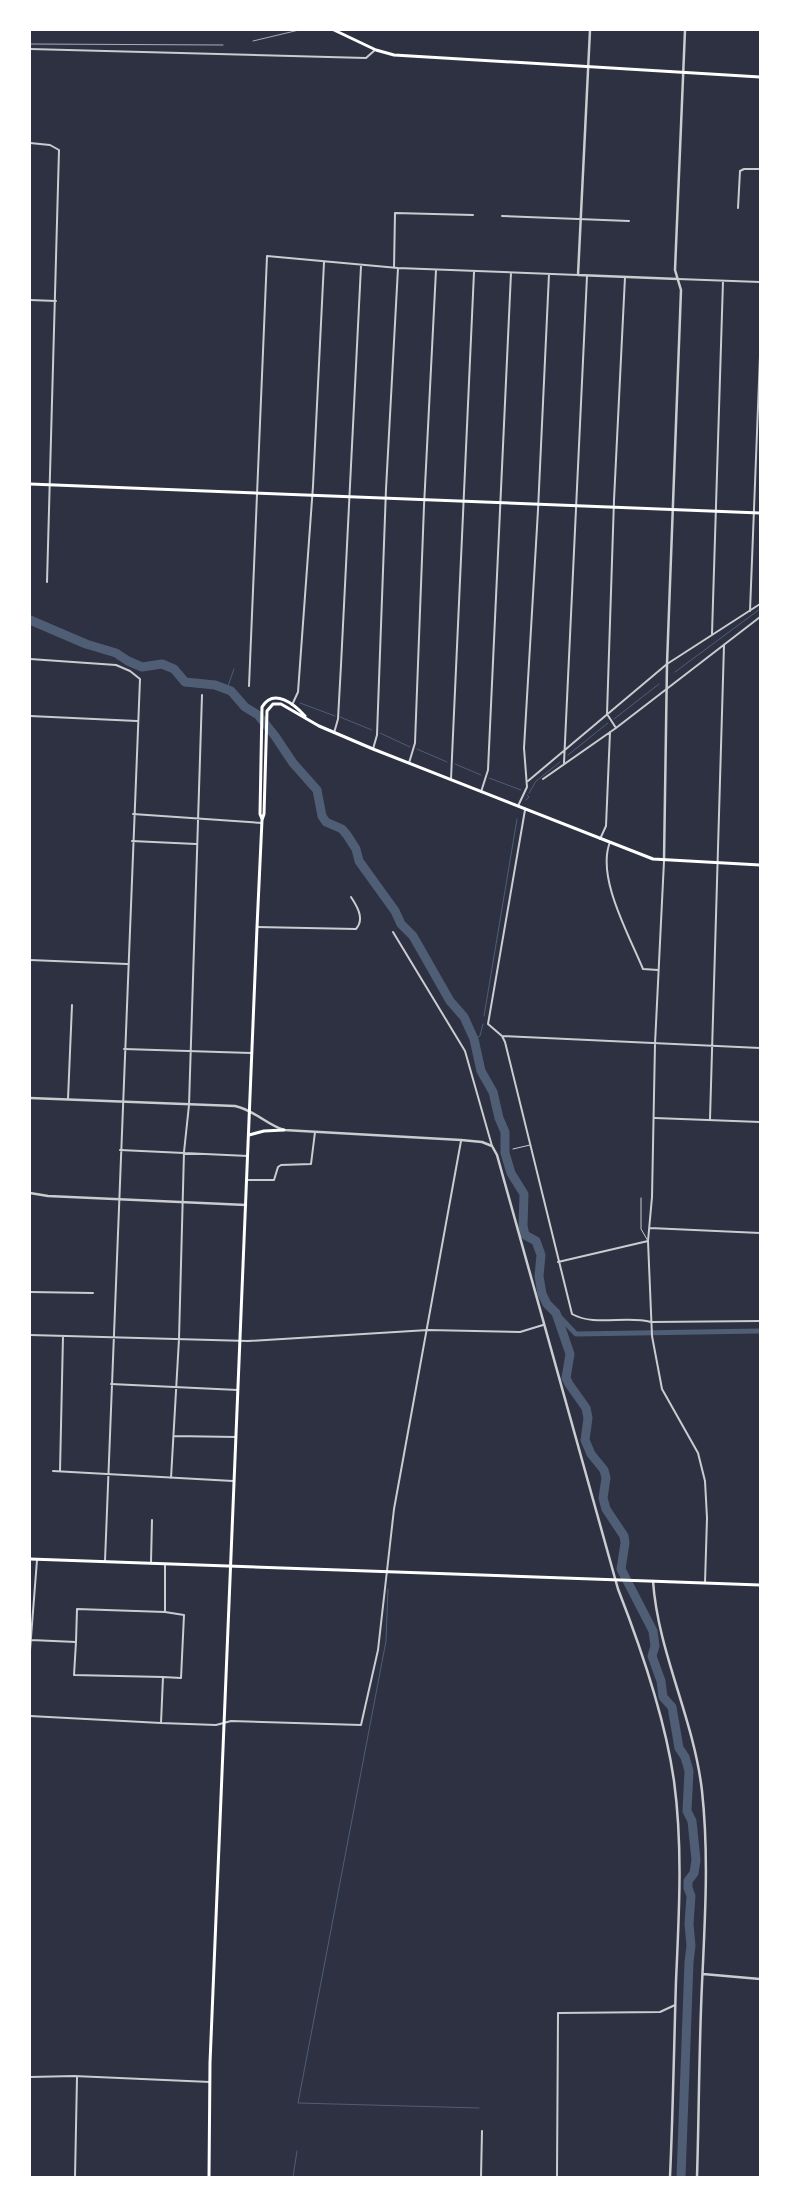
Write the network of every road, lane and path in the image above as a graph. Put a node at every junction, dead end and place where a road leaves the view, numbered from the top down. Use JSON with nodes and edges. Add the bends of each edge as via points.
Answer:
{"nodes":[{"id":1,"x":334,"y":30,"type":"edge"},
{"id":2,"x":590,"y":30,"type":"edge"},
{"id":3,"x":685,"y":30,"type":"edge"},
{"id":4,"x":30,"y":49,"type":"edge"},
{"id":5,"x":376,"y":50,"type":"junction"},
{"id":6,"x":589,"y":67,"type":"junction"},
{"id":7,"x":684,"y":73,"type":"junction"},
{"id":8,"x":760,"y":77,"type":"edge"},
{"id":9,"x":30,"y":143,"type":"edge"},
{"id":10,"x":760,"y":169,"type":"edge"},
{"id":11,"x":738,"y":208,"type":"dead end"},
{"id":12,"x":472,"y":215,"type":"dead end"},
{"id":13,"x":502,"y":216,"type":"dead end"},
{"id":14,"x":581,"y":219,"type":"junction"},
{"id":15,"x":629,"y":221,"type":"dead end"},
{"id":16,"x":324,"y":261,"type":"junction"},
{"id":17,"x":361,"y":265,"type":"junction"},
{"id":18,"x":396,"y":268,"type":"junction"},
{"id":19,"x":436,"y":270,"type":"junction"},
{"id":20,"x":474,"y":271,"type":"junction"},
{"id":21,"x":512,"y":272,"type":"junction"},
{"id":22,"x":549,"y":274,"type":"junction"},
{"id":23,"x":578,"y":275,"type":"junction"},
{"id":24,"x":587,"y":275,"type":"junction"},
{"id":25,"x":625,"y":277,"type":"junction"},
{"id":26,"x":678,"y":279,"type":"junction"},
{"id":27,"x":723,"y":281,"type":"junction"},
{"id":28,"x":760,"y":282,"type":"edge"},
{"id":29,"x":30,"y":300,"type":"edge"},
{"id":30,"x":56,"y":302,"type":"junction"},
{"id":31,"x":760,"y":356,"type":"edge"},
{"id":32,"x":30,"y":484,"type":"edge"},
{"id":33,"x":50,"y":485,"type":"junction"},
{"id":34,"x":256,"y":492,"type":"junction"},
{"id":35,"x":312,"y":494,"type":"junction"},
{"id":36,"x":349,"y":496,"type":"junction"},
{"id":37,"x":386,"y":497,"type":"junction"},
{"id":38,"x":424,"y":499,"type":"junction"},
{"id":39,"x":462,"y":500,"type":"junction"},
{"id":40,"x":501,"y":502,"type":"junction"},
{"id":41,"x":539,"y":504,"type":"junction"},
{"id":42,"x":575,"y":506,"type":"junction"},
{"id":43,"x":614,"y":507,"type":"junction"},
{"id":44,"x":673,"y":510,"type":"junction"},
{"id":45,"x":715,"y":511,"type":"junction"},
{"id":46,"x":752,"y":513,"type":"junction"},
{"id":47,"x":760,"y":513,"type":"edge"},
{"id":48,"x":47,"y":582,"type":"dead end"},
{"id":49,"x":760,"y":604,"type":"edge"},
{"id":50,"x":750,"y":611,"type":"junction"},
{"id":51,"x":760,"y":617,"type":"edge"},
{"id":52,"x":712,"y":634,"type":"junction"},
{"id":53,"x":724,"y":645,"type":"junction"},
{"id":54,"x":30,"y":659,"type":"edge"},
{"id":55,"x":667,"y":664,"type":"junction"},
{"id":56,"x":249,"y":686,"type":"dead end"},
{"id":57,"x":667,"y":688,"type":"junction"},
{"id":58,"x":202,"y":695,"type":"dead end"},
{"id":59,"x":292,"y":704,"type":"junction"},
{"id":60,"x":607,"y":714,"type":"junction"},
{"id":61,"x":30,"y":716,"type":"edge"},
{"id":62,"x":307,"y":718,"type":"junction"},
{"id":63,"x":137,"y":721,"type":"junction"},
{"id":64,"x":616,"y":728,"type":"junction"},
{"id":65,"x":610,"y":731,"type":"junction"},
{"id":66,"x":334,"y":733,"type":"junction"},
{"id":67,"x":373,"y":749,"type":"junction"},
{"id":68,"x":566,"y":750,"type":"junction"},
{"id":69,"x":409,"y":763,"type":"junction"},
{"id":70,"x":564,"y":763,"type":"junction"},
{"id":71,"x":451,"y":779,"type":"junction"},
{"id":72,"x":543,"y":779,"type":"dead end"},
{"id":73,"x":527,"y":781,"type":"junction"},
{"id":74,"x":481,"y":792,"type":"junction"},
{"id":75,"x":518,"y":806,"type":"junction"},
{"id":76,"x":525,"y":809,"type":"junction"},
{"id":77,"x":133,"y":814,"type":"junction"},
{"id":78,"x":197,"y":818,"type":"junction"},
{"id":79,"x":262,"y":822,"type":"junction"},
{"id":80,"x":600,"y":838,"type":"junction"},
{"id":81,"x":132,"y":840,"type":"junction"},
{"id":82,"x":610,"y":842,"type":"junction"},
{"id":83,"x":196,"y":844,"type":"junction"},
{"id":84,"x":664,"y":860,"type":"junction"},
{"id":85,"x":718,"y":863,"type":"junction"},
{"id":86,"x":760,"y":865,"type":"edge"},
{"id":87,"x":351,"y":897,"type":"dead end"},
{"id":88,"x":257,"y":927,"type":"junction"},
{"id":89,"x":393,"y":932,"type":"dead end"},
{"id":90,"x":30,"y":960,"type":"edge"},
{"id":91,"x":127,"y":964,"type":"junction"},
{"id":92,"x":658,"y":970,"type":"junction"},
{"id":93,"x":72,"y":1005,"type":"dead end"},
{"id":94,"x":502,"y":1036,"type":"junction"},
{"id":95,"x":655,"y":1044,"type":"junction"},
{"id":96,"x":711,"y":1046,"type":"junction"},
{"id":97,"x":760,"y":1048,"type":"edge"},
{"id":98,"x":124,"y":1049,"type":"junction"},
{"id":99,"x":189,"y":1051,"type":"junction"},
{"id":100,"x":252,"y":1053,"type":"junction"},
{"id":101,"x":30,"y":1098,"type":"edge"},
{"id":102,"x":68,"y":1099,"type":"junction"},
{"id":103,"x":123,"y":1102,"type":"junction"},
{"id":104,"x":189,"y":1105,"type":"junction"},
{"id":105,"x":250,"y":1111,"type":"junction"},
{"id":106,"x":655,"y":1118,"type":"junction"},
{"id":107,"x":710,"y":1119,"type":"junction"},
{"id":108,"x":760,"y":1122,"type":"edge"},
{"id":109,"x":284,"y":1130,"type":"junction"},
{"id":110,"x":315,"y":1132,"type":"junction"},
{"id":111,"x":249,"y":1135,"type":"junction"},
{"id":112,"x":461,"y":1140,"type":"junction"},
{"id":113,"x":531,"y":1144,"type":"junction"},
{"id":114,"x":492,"y":1146,"type":"junction"},
{"id":115,"x":514,"y":1149,"type":"dead end"},
{"id":116,"x":120,"y":1150,"type":"junction"},
{"id":117,"x":184,"y":1152,"type":"junction"},
{"id":118,"x":248,"y":1156,"type":"junction"},
{"id":119,"x":247,"y":1180,"type":"junction"},
{"id":120,"x":30,"y":1193,"type":"edge"},
{"id":121,"x":641,"y":1198,"type":"dead end"},
{"id":122,"x":118,"y":1200,"type":"junction"},
{"id":123,"x":184,"y":1202,"type":"junction"},
{"id":124,"x":246,"y":1205,"type":"junction"},
{"id":125,"x":650,"y":1228,"type":"junction"},
{"id":126,"x":760,"y":1233,"type":"edge"},
{"id":127,"x":648,"y":1241,"type":"junction"},
{"id":128,"x":558,"y":1262,"type":"junction"},
{"id":129,"x":30,"y":1292,"type":"edge"},
{"id":130,"x":93,"y":1293,"type":"dead end"},
{"id":131,"x":760,"y":1320,"type":"edge"},
{"id":132,"x":651,"y":1322,"type":"junction"},
{"id":133,"x":543,"y":1325,"type":"junction"},
{"id":134,"x":428,"y":1330,"type":"junction"},
{"id":135,"x":30,"y":1335,"type":"edge"},
{"id":136,"x":63,"y":1336,"type":"junction"},
{"id":137,"x":113,"y":1338,"type":"junction"},
{"id":138,"x":179,"y":1339,"type":"junction"},
{"id":139,"x":240,"y":1341,"type":"junction"},
{"id":140,"x":111,"y":1384,"type":"junction"},
{"id":141,"x":176,"y":1386,"type":"junction"},
{"id":142,"x":238,"y":1390,"type":"junction"},
{"id":143,"x":173,"y":1436,"type":"junction"},
{"id":144,"x":236,"y":1437,"type":"junction"},
{"id":145,"x":53,"y":1471,"type":"dead end"},
{"id":146,"x":60,"y":1472,"type":"junction"},
{"id":147,"x":107,"y":1474,"type":"junction"},
{"id":148,"x":171,"y":1478,"type":"junction"},
{"id":149,"x":234,"y":1481,"type":"junction"},
{"id":150,"x":152,"y":1520,"type":"dead end"},
{"id":151,"x":30,"y":1559,"type":"edge"},
{"id":152,"x":37,"y":1559,"type":"junction"},
{"id":153,"x":105,"y":1561,"type":"junction"},
{"id":154,"x":151,"y":1563,"type":"junction"},
{"id":155,"x":165,"y":1564,"type":"junction"},
{"id":156,"x":231,"y":1566,"type":"junction"},
{"id":157,"x":388,"y":1572,"type":"junction"},
{"id":158,"x":616,"y":1580,"type":"junction"},
{"id":159,"x":653,"y":1581,"type":"junction"},
{"id":160,"x":704,"y":1583,"type":"junction"},
{"id":161,"x":760,"y":1585,"type":"edge"},
{"id":162,"x":165,"y":1612,"type":"junction"},
{"id":163,"x":31,"y":1614,"type":"edge"},
{"id":164,"x":31,"y":1640,"type":"edge"},
{"id":165,"x":76,"y":1642,"type":"junction"},
{"id":166,"x":30,"y":1650,"type":"edge"},
{"id":167,"x":163,"y":1677,"type":"junction"},
{"id":168,"x":30,"y":1716,"type":"edge"},
{"id":169,"x":224,"y":1723,"type":"junction"},
{"id":170,"x":161,"y":1724,"type":"junction"},
{"id":171,"x":703,"y":1974,"type":"junction"},
{"id":172,"x":760,"y":1980,"type":"edge"},
{"id":173,"x":675,"y":2005,"type":"junction"},
{"id":174,"x":30,"y":2077,"type":"edge"},
{"id":175,"x":77,"y":2077,"type":"junction"},
{"id":176,"x":210,"y":2082,"type":"junction"},
{"id":177,"x":482,"y":2131,"type":"dead end"},
{"id":178,"x":75,"y":2177,"type":"edge"},
{"id":179,"x":209,"y":2177,"type":"edge"},
{"id":180,"x":481,"y":2177,"type":"edge"},
{"id":181,"x":557,"y":2177,"type":"edge"},
{"id":182,"x":670,"y":2177,"type":"edge"},
{"id":183,"x":697,"y":2177,"type":"edge"}],
"edges":[{"from":1,"to":5,"type":"main road"},
{"from":2,"to":6,"type":"street"},
{"from":3,"to":7,"type":"street"},
{"from":4,"to":5,"type":"street","via":[[366,58]]},
{"from":5,"to":6,"type":"main road","via":[[400,56]]},
{"from":6,"to":7,"type":"main road"},
{"from":6,"to":14,"type":"street"},
{"from":7,"to":8,"type":"main road"},
{"from":7,"to":26,"type":"street","via":[[675,270]]},
{"from":9,"to":30,"type":"street","via":[[50,145],[59,150]]},
{"from":10,"to":11,"type":"street","via":[[740,171]]},
{"from":12,"to":18,"type":"street","via":[[395,213]]},
{"from":13,"to":14,"type":"street"},
{"from":14,"to":15,"type":"street"},
{"from":14,"to":23,"type":"street"},
{"from":16,"to":17,"type":"street"},
{"from":16,"to":34,"type":"street","via":[[267,256]]},
{"from":16,"to":35,"type":"street"},
{"from":17,"to":18,"type":"street"},
{"from":17,"to":36,"type":"street"},
{"from":18,"to":19,"type":"street"},
{"from":18,"to":37,"type":"street"},
{"from":19,"to":20,"type":"street"},
{"from":19,"to":38,"type":"street"},
{"from":20,"to":21,"type":"street"},
{"from":20,"to":39,"type":"street"},
{"from":21,"to":22,"type":"street"},
{"from":21,"to":40,"type":"street"},
{"from":22,"to":23,"type":"street"},
{"from":22,"to":41,"type":"street"},
{"from":23,"to":24,"type":"street"},
{"from":24,"to":25,"type":"street"},
{"from":24,"to":42,"type":"street"},
{"from":25,"to":26,"type":"street"},
{"from":25,"to":43,"type":"street"},
{"from":26,"to":27,"type":"street"},
{"from":26,"to":44,"type":"street"},
{"from":27,"to":28,"type":"street"},
{"from":27,"to":45,"type":"street"},
{"from":29,"to":30,"type":"street"},
{"from":30,"to":33,"type":"street"},
{"from":31,"to":46,"type":"street"},
{"from":32,"to":33,"type":"main road"},
{"from":33,"to":34,"type":"main road"},
{"from":33,"to":48,"type":"street"},
{"from":34,"to":35,"type":"main road"},
{"from":34,"to":56,"type":"street"},
{"from":35,"to":36,"type":"main road"},
{"from":35,"to":59,"type":"street","via":[[298,692]]},
{"from":36,"to":37,"type":"main road"},
{"from":36,"to":66,"type":"street","via":[[338,719]]},
{"from":37,"to":38,"type":"main road"},
{"from":37,"to":67,"type":"street"},
{"from":38,"to":39,"type":"main road"},
{"from":38,"to":69,"type":"street","via":[[415,743]]},
{"from":39,"to":40,"type":"main road"},
{"from":39,"to":71,"type":"street"},
{"from":40,"to":41,"type":"main road"},
{"from":40,"to":74,"type":"street","via":[[488,770]]},
{"from":41,"to":42,"type":"main road"},
{"from":41,"to":73,"type":"street","via":[[524,748]]},
{"from":42,"to":43,"type":"main road"},
{"from":42,"to":68,"type":"street"},
{"from":43,"to":44,"type":"main road"},
{"from":43,"to":60,"type":"street"},
{"from":44,"to":45,"type":"main road"},
{"from":44,"to":55,"type":"street"},
{"from":45,"to":46,"type":"main road"},
{"from":45,"to":52,"type":"street"},
{"from":46,"to":47,"type":"main road"},
{"from":46,"to":50,"type":"street"},
{"from":49,"to":50,"type":"street"},
{"from":50,"to":52,"type":"street"},
{"from":51,"to":53,"type":"street"},
{"from":52,"to":55,"type":"street"},
{"from":53,"to":57,"type":"street"},
{"from":53,"to":85,"type":"street"},
{"from":54,"to":63,"type":"street","via":[[116,665],[130,671],[140,679]]},
{"from":55,"to":57,"type":"street"},
{"from":55,"to":60,"type":"street"},
{"from":57,"to":64,"type":"street"},
{"from":57,"to":84,"type":"street"},
{"from":58,"to":78,"type":"street"},
{"from":59,"to":62,"type":"main road"},
{"from":59,"to":79,"type":"main road","via":[[276,698],[264,703],[261,709]]},
{"from":60,"to":64,"type":"street"},
{"from":60,"to":68,"type":"street"},
{"from":61,"to":63,"type":"street"},
{"from":62,"to":66,"type":"main road"},
{"from":62,"to":79,"type":"main road","via":[[281,704],[273,704],[266,714]]},
{"from":63,"to":77,"type":"street"},
{"from":64,"to":65,"type":"street"},
{"from":65,"to":70,"type":"street"},
{"from":65,"to":80,"type":"street","via":[[606,826]]},
{"from":66,"to":67,"type":"main road"},
{"from":67,"to":69,"type":"main road"},
{"from":68,"to":70,"type":"street"},
{"from":68,"to":73,"type":"street"},
{"from":69,"to":71,"type":"main road"},
{"from":70,"to":72,"type":"street"},
{"from":71,"to":74,"type":"main road"},
{"from":73,"to":75,"type":"street"},
{"from":74,"to":75,"type":"main road"},
{"from":75,"to":76,"type":"main road"},
{"from":76,"to":80,"type":"main road"},
{"from":76,"to":94,"type":"street","via":[[488,1019],[488,1024]]},
{"from":77,"to":78,"type":"street"},
{"from":77,"to":81,"type":"street"},
{"from":78,"to":79,"type":"street"},
{"from":78,"to":83,"type":"street"},
{"from":79,"to":88,"type":"main road"},
{"from":80,"to":82,"type":"main road"},
{"from":81,"to":83,"type":"street"},
{"from":81,"to":91,"type":"street"},
{"from":82,"to":84,"type":"main road","via":[[653,859]]},
{"from":82,"to":92,"type":"street","via":[[605,857],[606,875],[617,907],[642,969]]},
{"from":83,"to":99,"type":"street"},
{"from":84,"to":85,"type":"main road"},
{"from":84,"to":92,"type":"street"},
{"from":85,"to":86,"type":"main road"},
{"from":85,"to":96,"type":"street"},
{"from":87,"to":88,"type":"street","via":[[359,912],[360,922],[356,929]]},
{"from":88,"to":100,"type":"main road"},
{"from":89,"to":114,"type":"street","via":[[465,1051]]},
{"from":90,"to":91,"type":"street"},
{"from":91,"to":98,"type":"street"},
{"from":92,"to":95,"type":"street"},
{"from":93,"to":102,"type":"street"},
{"from":94,"to":95,"type":"street"},
{"from":94,"to":113,"type":"street"},
{"from":95,"to":96,"type":"street"},
{"from":95,"to":106,"type":"street"},
{"from":96,"to":97,"type":"street"},
{"from":96,"to":107,"type":"street"},
{"from":98,"to":99,"type":"street"},
{"from":98,"to":103,"type":"street"},
{"from":99,"to":100,"type":"street"},
{"from":99,"to":104,"type":"street"},
{"from":100,"to":105,"type":"main road"},
{"from":101,"to":102,"type":"street"},
{"from":102,"to":103,"type":"street"},
{"from":103,"to":104,"type":"street"},
{"from":103,"to":116,"type":"street"},
{"from":104,"to":105,"type":"street","via":[[235,1106]]},
{"from":104,"to":117,"type":"street"},
{"from":105,"to":109,"type":"street","via":[[268,1124]]},
{"from":105,"to":111,"type":"main road"},
{"from":106,"to":107,"type":"street"},
{"from":106,"to":125,"type":"street"},
{"from":107,"to":108,"type":"street"},
{"from":109,"to":110,"type":"street"},
{"from":109,"to":111,"type":"main road"},
{"from":110,"to":112,"type":"street"},
{"from":110,"to":119,"type":"street","via":[[311,1164],[281,1165],[274,1180]]},
{"from":111,"to":118,"type":"main road"},
{"from":112,"to":114,"type":"street"},
{"from":112,"to":134,"type":"street"},
{"from":113,"to":115,"type":"street"},
{"from":113,"to":128,"type":"street"},
{"from":114,"to":133,"type":"street","via":[[497,1153]]},
{"from":116,"to":117,"type":"street"},
{"from":116,"to":122,"type":"street"},
{"from":117,"to":118,"type":"street"},
{"from":117,"to":123,"type":"street"},
{"from":118,"to":119,"type":"main road"},
{"from":119,"to":124,"type":"main road"},
{"from":120,"to":122,"type":"street"},
{"from":121,"to":127,"type":"street","via":[[641,1229]]},
{"from":122,"to":123,"type":"street"},
{"from":122,"to":137,"type":"street"},
{"from":123,"to":124,"type":"street"},
{"from":123,"to":138,"type":"street"},
{"from":124,"to":139,"type":"main road"},
{"from":125,"to":126,"type":"street"},
{"from":125,"to":127,"type":"street"},
{"from":127,"to":128,"type":"street"},
{"from":127,"to":132,"type":"street"},
{"from":128,"to":132,"type":"street","via":[[572,1314],[587,1319]]},
{"from":129,"to":130,"type":"street"},
{"from":131,"to":132,"type":"street"},
{"from":132,"to":160,"type":"street","via":[[662,1389],[698,1453],[706,1481]]},
{"from":133,"to":134,"type":"street","via":[[520,1332]]},
{"from":133,"to":158,"type":"street"},
{"from":134,"to":139,"type":"street"},
{"from":134,"to":157,"type":"street","via":[[392,1521]]},
{"from":135,"to":136,"type":"street"},
{"from":136,"to":137,"type":"street"},
{"from":136,"to":146,"type":"street"},
{"from":137,"to":138,"type":"street"},
{"from":137,"to":140,"type":"street"},
{"from":138,"to":139,"type":"street"},
{"from":138,"to":141,"type":"street"},
{"from":139,"to":142,"type":"main road"},
{"from":140,"to":141,"type":"street"},
{"from":140,"to":147,"type":"street"},
{"from":141,"to":142,"type":"street"},
{"from":141,"to":143,"type":"street"},
{"from":142,"to":144,"type":"main road"},
{"from":143,"to":144,"type":"street"},
{"from":143,"to":148,"type":"street"},
{"from":144,"to":149,"type":"main road"},
{"from":145,"to":146,"type":"street"},
{"from":146,"to":147,"type":"street"},
{"from":147,"to":148,"type":"street"},
{"from":147,"to":153,"type":"street"},
{"from":148,"to":149,"type":"street"},
{"from":149,"to":156,"type":"main road"},
{"from":150,"to":154,"type":"street"},
{"from":151,"to":152,"type":"main road"},
{"from":152,"to":153,"type":"main road"},
{"from":152,"to":163,"type":"street","via":[[35,1605]]},
{"from":153,"to":154,"type":"main road"},
{"from":154,"to":155,"type":"main road"},
{"from":155,"to":156,"type":"main road"},
{"from":155,"to":162,"type":"street"},
{"from":156,"to":157,"type":"main road"},
{"from":156,"to":169,"type":"main road"},
{"from":157,"to":158,"type":"main road"},
{"from":157,"to":169,"type":"street","via":[[362,1725]]},
{"from":158,"to":159,"type":"main road"},
{"from":158,"to":173,"type":"street","via":[[638,1639],[674,1779],[679,1853]]},
{"from":159,"to":160,"type":"main road"},
{"from":159,"to":171,"type":"street","via":[[660,1629],[689,1727],[701,1782],[706,1858]]},
{"from":160,"to":161,"type":"main road"},
{"from":162,"to":165,"type":"street","via":[[77,1608]]},
{"from":162,"to":167,"type":"street","via":[[184,1615],[181,1678]]},
{"from":163,"to":164,"type":"street"},
{"from":164,"to":165,"type":"street"},
{"from":164,"to":166,"type":"street"},
{"from":165,"to":167,"type":"street","via":[[74,1675]]},
{"from":167,"to":170,"type":"street"},
{"from":168,"to":170,"type":"street"},
{"from":169,"to":170,"type":"street"},
{"from":169,"to":176,"type":"main road"},
{"from":171,"to":172,"type":"street"},
{"from":171,"to":183,"type":"street"},
{"from":173,"to":181,"type":"street","via":[[660,2012],[558,2013]]},
{"from":173,"to":182,"type":"street"},
{"from":174,"to":175,"type":"street"},
{"from":175,"to":176,"type":"street"},
{"from":175,"to":178,"type":"street"},
{"from":176,"to":179,"type":"main road"},
{"from":177,"to":180,"type":"street"}]}
